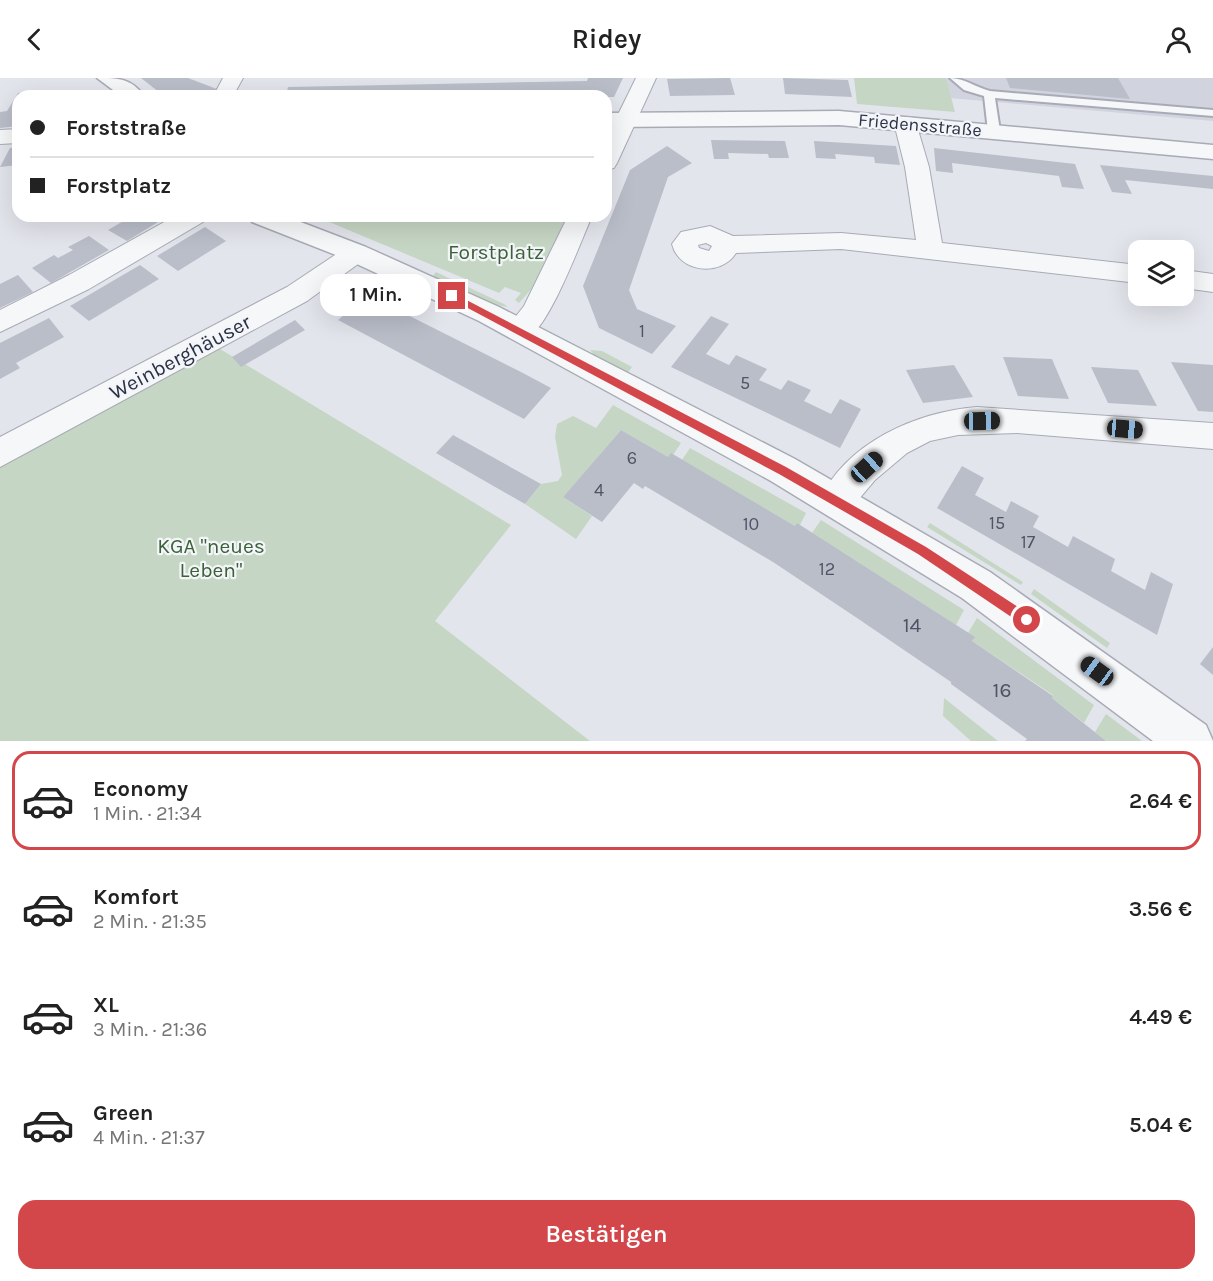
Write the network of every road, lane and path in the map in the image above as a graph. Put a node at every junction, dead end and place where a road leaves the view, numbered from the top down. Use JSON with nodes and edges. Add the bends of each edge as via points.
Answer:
{"nodes":[{"id":1,"x":107,"y":78,"type":"edge"},
{"id":2,"x":646,"y":78,"type":"edge"},
{"id":3,"x":955,"y":78,"type":"edge"},
{"id":4,"x":128,"y":90,"type":"edge"},
{"id":5,"x":989,"y":94,"type":"junction"},
{"id":6,"x":1213,"y":113,"type":"edge"},
{"id":7,"x":616,"y":120,"type":"edge"},
{"id":8,"x":905,"y":123,"type":"junction"},
{"id":9,"x":994,"y":131,"type":"junction"},
{"id":10,"x":612,"y":137,"type":"edge"},
{"id":11,"x":1213,"y":152,"type":"edge"},
{"id":12,"x":184,"y":222,"type":"edge"},
{"id":13,"x":276,"y":222,"type":"edge"},
{"id":14,"x":577,"y":222,"type":"edge"},
{"id":15,"x":726,"y":245,"type":"dead end"},
{"id":16,"x":930,"y":250,"type":"junction"},
{"id":17,"x":356,"y":253,"type":"junction"},
{"id":18,"x":1128,"y":273,"type":"edge"},
{"id":19,"x":1194,"y":280,"type":"edge"},
{"id":20,"x":1213,"y":283,"type":"edge"},
{"id":21,"x":0,"y":322,"type":"edge"},
{"id":22,"x":519,"y":330,"type":"junction"},
{"id":23,"x":1213,"y":436,"type":"edge"},
{"id":24,"x":0,"y":453,"type":"edge"},
{"id":25,"x":836,"y":501,"type":"junction"},
{"id":26,"x":1190,"y":741,"type":"edge"}],
"edges":[{"from":1,"to":4,"type":"street"},
{"from":2,"to":7,"type":"street"},
{"from":3,"to":5,"type":"lane","via":[[968,88]]},
{"from":5,"to":6,"type":"lane"},
{"from":5,"to":9,"type":"lane"},
{"from":7,"to":8,"type":"street","name":"Friedensstraße","via":[[789,117]]},
{"from":7,"to":10,"type":"street"},
{"from":8,"to":9,"type":"street","name":"Friedensstraße"},
{"from":8,"to":16,"type":"street","via":[[917,167]]},
{"from":9,"to":11,"type":"street","name":"Friedensstraße"},
{"from":12,"to":21,"type":"street"},
{"from":13,"to":17,"type":"street"},
{"from":14,"to":22,"type":"street","via":[[535,312]]},
{"from":15,"to":16,"type":"street","via":[[849,241]]},
{"from":16,"to":18,"type":"street"},
{"from":17,"to":22,"type":"street"},
{"from":17,"to":24,"type":"street","name":"Weinberghäuser","via":[[287,300]]},
{"from":19,"to":20,"type":"street"},
{"from":22,"to":25,"type":"street"},
{"from":23,"to":25,"type":"street","via":[[1014,421],[949,425],[921,431],[881,454]]},
{"from":25,"to":26,"type":"street","via":[[976,585]]}]}
